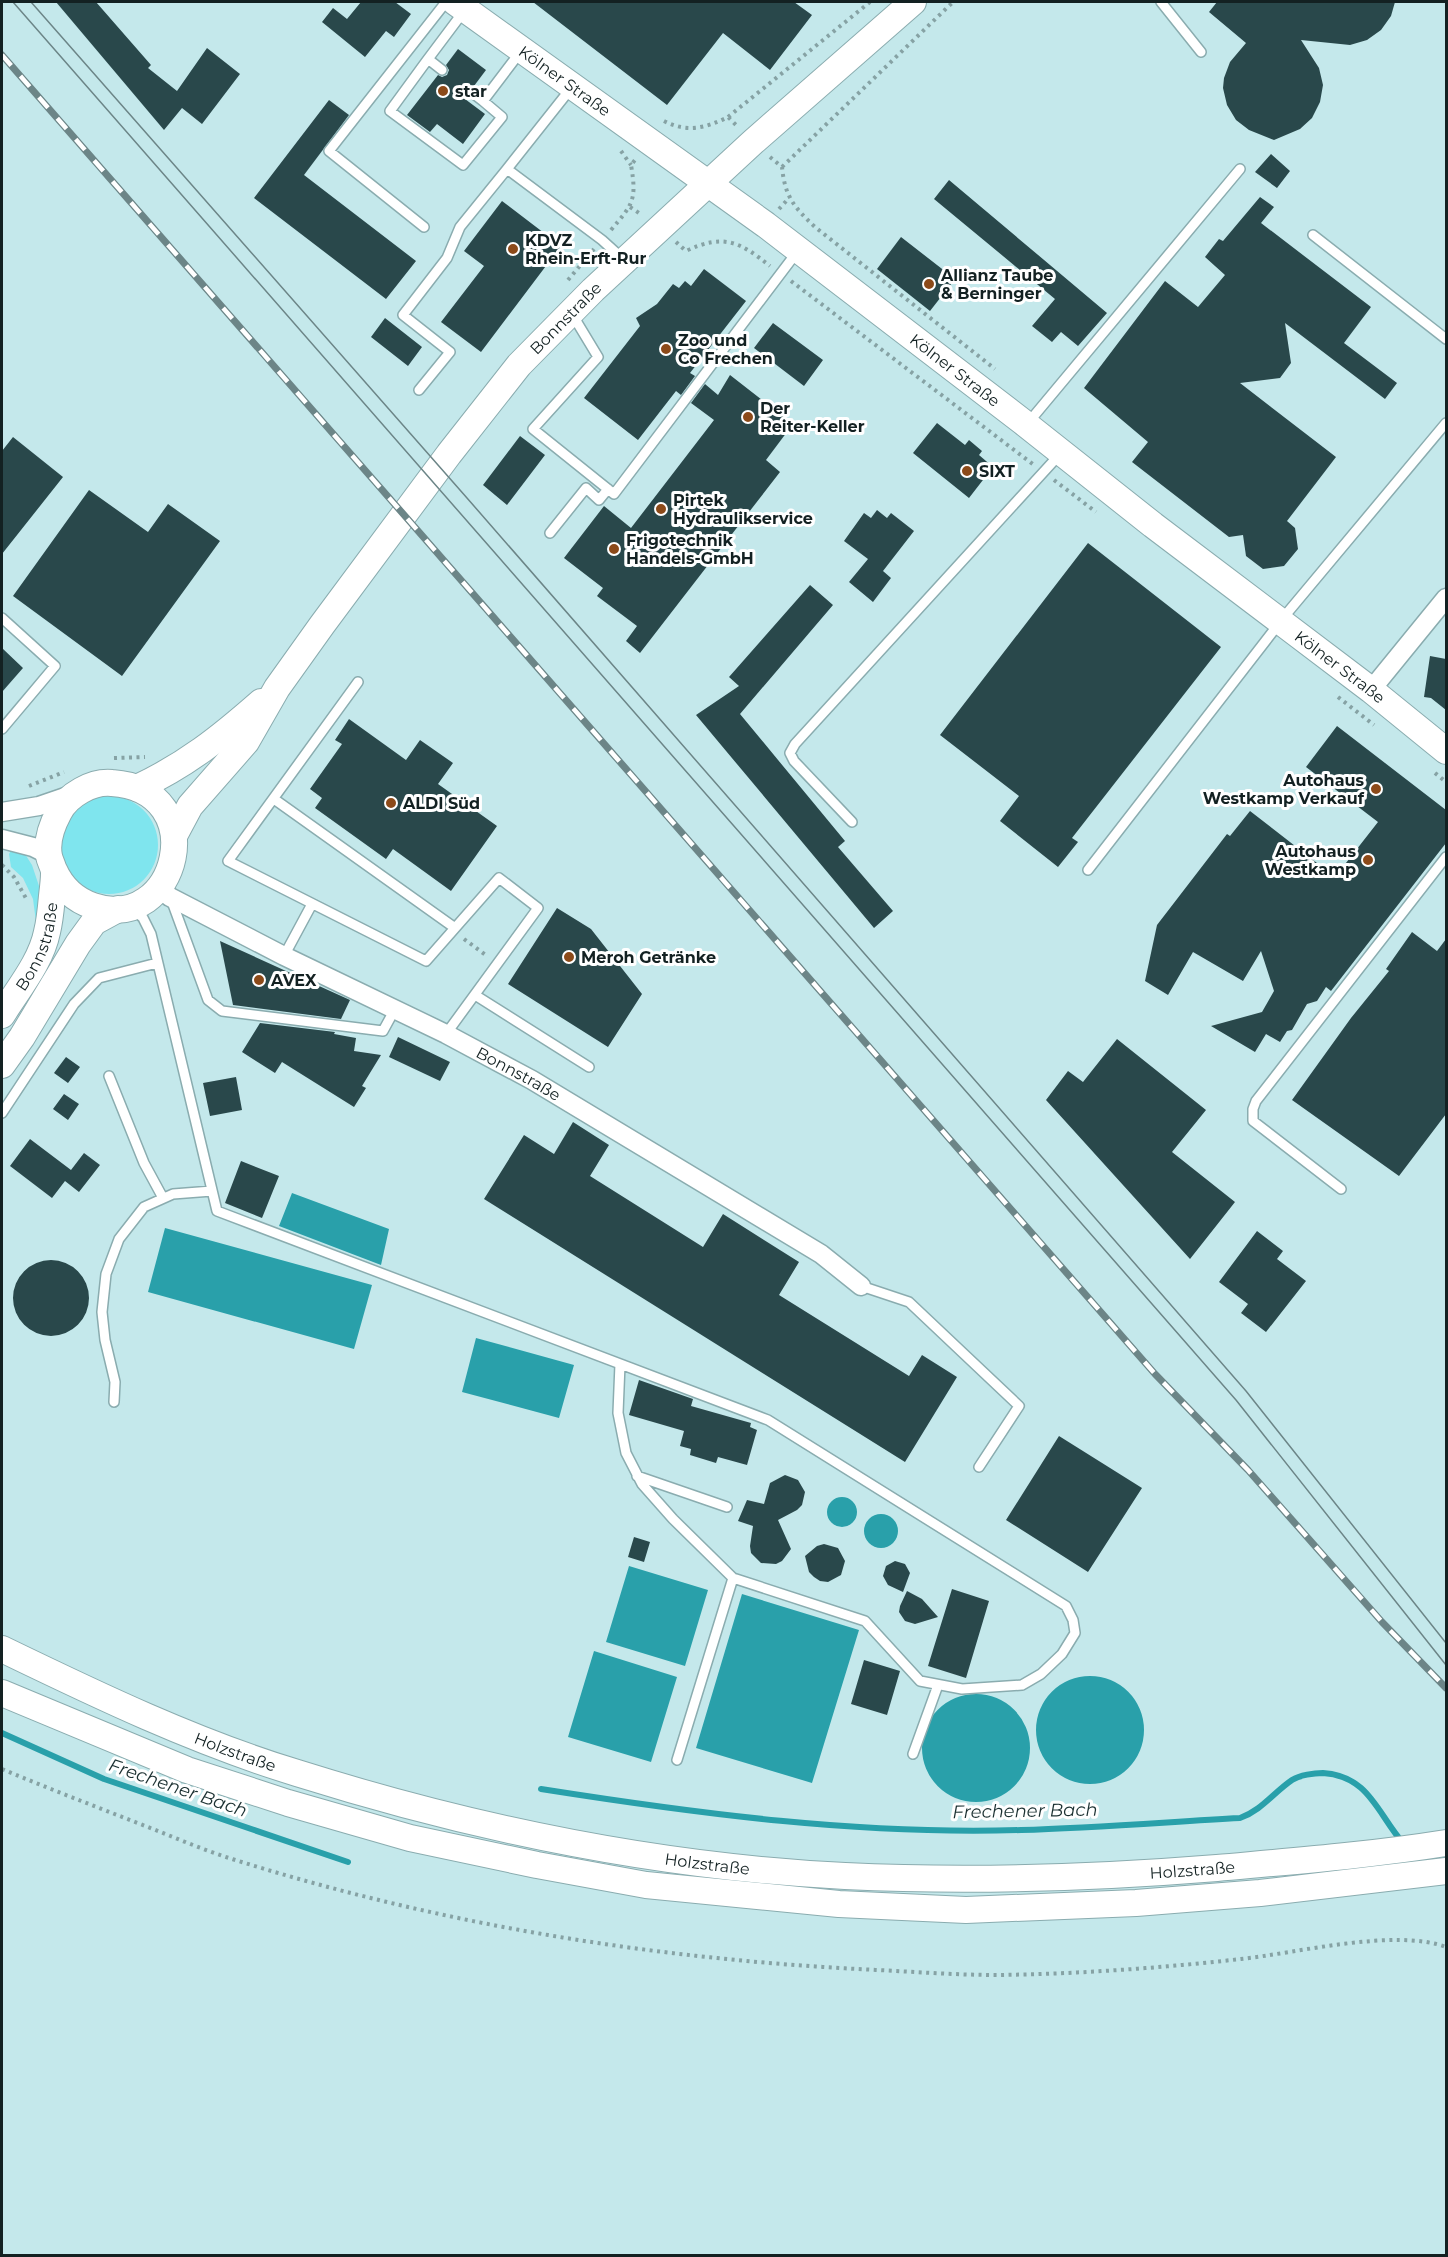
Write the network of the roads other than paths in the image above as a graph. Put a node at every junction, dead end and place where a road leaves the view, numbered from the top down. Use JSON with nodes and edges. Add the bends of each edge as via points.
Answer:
{"nodes":[{"id":1,"x":913,"y":2,"type":"edge"},
{"id":2,"x":1161,"y":2,"type":"edge"},
{"id":3,"x":456,"y":3,"type":"edge"},
{"id":4,"x":522,"y":50,"type":"junction"},
{"id":5,"x":1201,"y":52,"type":"dead end"},
{"id":6,"x":428,"y":59,"type":"junction"},
{"id":7,"x":442,"y":70,"type":"dead end"},
{"id":8,"x":572,"y":87,"type":"junction"},
{"id":9,"x":470,"y":91,"type":"dead end"},
{"id":10,"x":483,"y":101,"type":"junction"},
{"id":11,"x":507,"y":169,"type":"junction"},
{"id":12,"x":1240,"y":169,"type":"dead end"},
{"id":13,"x":708,"y":184,"type":"junction"},
{"id":14,"x":424,"y":227,"type":"dead end"},
{"id":15,"x":1313,"y":235,"type":"dead end"},
{"id":16,"x":798,"y":250,"type":"junction"},
{"id":17,"x":626,"y":261,"type":"junction"},
{"id":18,"x":572,"y":312,"type":"junction"},
{"id":19,"x":1446,"y":339,"type":"edge"},
{"id":20,"x":419,"y":390,"type":"dead end"},
{"id":21,"x":1446,"y":423,"type":"edge"},
{"id":22,"x":1026,"y":425,"type":"junction"},
{"id":23,"x":1061,"y":453,"type":"junction"},
{"id":24,"x":608,"y":489,"type":"junction"},
{"id":25,"x":550,"y":533,"type":"dead end"},
{"id":26,"x":1446,"y":598,"type":"edge"},
{"id":27,"x":2,"y":618,"type":"edge"},
{"id":28,"x":1280,"y":622,"type":"junction"},
{"id":29,"x":358,"y":682,"type":"dead end"},
{"id":30,"x":277,"y":688,"type":"junction"},
{"id":31,"x":1371,"y":690,"type":"junction"},
{"id":32,"x":2,"y":729,"type":"edge"},
{"id":33,"x":1446,"y":751,"type":"edge"},
{"id":34,"x":137,"y":788,"type":"junction"},
{"id":35,"x":75,"y":794,"type":"junction"},
{"id":36,"x":274,"y":799,"type":"junction"},
{"id":37,"x":7,"y":811,"type":"edge"},
{"id":38,"x":852,"y":822,"type":"dead end"},
{"id":39,"x":174,"y":836,"type":"junction"},
{"id":40,"x":5,"y":840,"type":"edge"},
{"id":41,"x":1446,"y":857,"type":"edge"},
{"id":42,"x":52,"y":863,"type":"junction"},
{"id":43,"x":1088,"y":870,"type":"dead end"},
{"id":44,"x":165,"y":892,"type":"junction"},
{"id":45,"x":312,"y":904,"type":"junction"},
{"id":46,"x":124,"y":908,"type":"junction"},
{"id":47,"x":454,"y":929,"type":"junction"},
{"id":48,"x":284,"y":957,"type":"junction"},
{"id":49,"x":157,"y":963,"type":"junction"},
{"id":50,"x":475,"y":995,"type":"junction"},
{"id":51,"x":394,"y":1009,"type":"junction"},
{"id":52,"x":2,"y":1015,"type":"edge"},
{"id":53,"x":446,"y":1034,"type":"junction"},
{"id":54,"x":2,"y":1065,"type":"edge"},
{"id":55,"x":589,"y":1067,"type":"dead end"},
{"id":56,"x":109,"y":1076,"type":"dead end"},
{"id":57,"x":2,"y":1113,"type":"edge"},
{"id":58,"x":1341,"y":1189,"type":"dead end"},
{"id":59,"x":212,"y":1191,"type":"junction"},
{"id":60,"x":163,"y":1198,"type":"junction"},
{"id":61,"x":861,"y":1286,"type":"joint"},
{"id":62,"x":620,"y":1364,"type":"junction"},
{"id":63,"x":114,"y":1402,"type":"dead end"},
{"id":64,"x":979,"y":1467,"type":"dead end"},
{"id":65,"x":638,"y":1476,"type":"junction"},
{"id":66,"x":727,"y":1507,"type":"dead end"},
{"id":67,"x":733,"y":1578,"type":"junction"},
{"id":68,"x":2,"y":1649,"type":"edge"},
{"id":69,"x":938,"y":1684,"type":"junction"},
{"id":70,"x":2,"y":1692,"type":"edge"},
{"id":71,"x":913,"y":1754,"type":"dead end"},
{"id":72,"x":677,"y":1760,"type":"dead end"},
{"id":73,"x":1444,"y":1843,"type":"edge"},
{"id":74,"x":1446,"y":1871,"type":"edge"}],
"edges":[{"from":1,"to":13,"type":"main road","name":"Bonnstraße"},
{"from":2,"to":5,"type":"lane"},
{"from":3,"to":4,"type":"main road","name":"Kölner Straße"},
{"from":3,"to":6,"type":"lane"},
{"from":3,"to":14,"type":"lane","via":[[329,151]]},
{"from":4,"to":8,"type":"main road","name":"Kölner Straße"},
{"from":4,"to":10,"type":"lane"},
{"from":6,"to":7,"type":"lane"},
{"from":6,"to":10,"type":"lane","via":[[390,111],[463,165],[502,117]]},
{"from":8,"to":11,"type":"lane"},
{"from":8,"to":13,"type":"main road","name":"Kölner Straße"},
{"from":9,"to":10,"type":"lane"},
{"from":11,"to":17,"type":"lane"},
{"from":11,"to":20,"type":"lane","via":[[460,227],[447,258],[403,315],[450,352]]},
{"from":12,"to":22,"type":"lane"},
{"from":13,"to":16,"type":"main road","name":"Kölner Straße"},
{"from":13,"to":17,"type":"main road","name":"Bonnstraße"},
{"from":15,"to":19,"type":"lane"},
{"from":16,"to":22,"type":"main road","name":"Kölner Straße"},
{"from":16,"to":24,"type":"lane","via":[[614,494]]},
{"from":17,"to":18,"type":"main road","name":"Bonnstraße"},
{"from":18,"to":24,"type":"lane","via":[[598,357],[533,429]]},
{"from":18,"to":30,"type":"main road","name":"Bonnstraße","via":[[519,365],[449,454]]},
{"from":21,"to":28,"type":"lane"},
{"from":22,"to":23,"type":"main road","name":"Kölner Straße"},
{"from":23,"to":28,"type":"main road","name":"Kölner Straße"},
{"from":23,"to":38,"type":"lane","via":[[795,744],[790,753],[794,762]]},
{"from":24,"to":25,"type":"lane","via":[[599,500],[586,488]]},
{"from":26,"to":31,"type":"street"},
{"from":27,"to":32,"type":"lane","via":[[55,666]]},
{"from":28,"to":31,"type":"main road","name":"Kölner Straße"},
{"from":28,"to":43,"type":"lane"},
{"from":29,"to":36,"type":"lane"},
{"from":30,"to":34,"type":"main road","name":"Bonnstraße","via":[[205,750]]},
{"from":30,"to":39,"type":"main road","name":"Bonnstraße","via":[[246,742],[190,806]]},
{"from":31,"to":33,"type":"main road","name":"Kölner Straße"},
{"from":34,"to":35,"type":"main road","via":[[108,783]]},
{"from":34,"to":39,"type":"main road","via":[[162,807]]},
{"from":35,"to":37,"type":"street"},
{"from":35,"to":42,"type":"main road","via":[[52,824]]},
{"from":36,"to":45,"type":"lane","via":[[228,861]]},
{"from":36,"to":47,"type":"lane"},
{"from":39,"to":44,"type":"main road","via":[[175,855]]},
{"from":40,"to":42,"type":"street","via":[[33,847]]},
{"from":41,"to":58,"type":"lane","via":[[1253,1109],[1253,1121]]},
{"from":42,"to":46,"type":"main road","via":[[69,892],[84,902],[100,908]]},
{"from":42,"to":52,"type":"main road","name":"Bonnstraße","via":[[47,933],[33,967]]},
{"from":44,"to":46,"type":"main road"},
{"from":44,"to":48,"type":"street","name":"Bonnstraße"},
{"from":44,"to":51,"type":"lane","via":[[208,1000],[222,1011],[383,1031]]},
{"from":45,"to":47,"type":"lane","via":[[426,961]]},
{"from":45,"to":48,"type":"lane"},
{"from":46,"to":49,"type":"lane","via":[[143,918]]},
{"from":46,"to":54,"type":"main road","name":"Bonnstraße","via":[[94,922]]},
{"from":47,"to":50,"type":"lane","via":[[499,878],[538,908]]},
{"from":48,"to":51,"type":"street","name":"Bonnstraße"},
{"from":49,"to":57,"type":"lane","via":[[99,978],[74,1004]]},
{"from":49,"to":59,"type":"lane"},
{"from":50,"to":53,"type":"lane"},
{"from":50,"to":55,"type":"lane"},
{"from":51,"to":53,"type":"street","name":"Bonnstraße"},
{"from":53,"to":61,"type":"street","name":"Bonnstraße","via":[[532,1080],[821,1254]]},
{"from":56,"to":60,"type":"lane","via":[[144,1163]]},
{"from":59,"to":60,"type":"lane"},
{"from":59,"to":62,"type":"lane","via":[[217,1212]]},
{"from":60,"to":63,"type":"lane","via":[[144,1207],[119,1239],[106,1274],[102,1312],[115,1382]]},
{"from":61,"to":64,"type":"lane","via":[[909,1302],[1019,1406]]},
{"from":62,"to":65,"type":"lane","via":[[618,1413],[626,1453]]},
{"from":62,"to":69,"type":"lane","via":[[768,1420],[1066,1606],[1075,1633],[1062,1654],[1041,1674],[1022,1685],[992,1688],[962,1689]]},
{"from":65,"to":66,"type":"lane"},
{"from":65,"to":67,"type":"lane","via":[[673,1519]]},
{"from":67,"to":69,"type":"lane","via":[[865,1621],[920,1681]]},
{"from":67,"to":72,"type":"lane"},
{"from":68,"to":73,"type":"main road","name":"Holzstraße","via":[[89,1691],[294,1773],[420,1809],[553,1840],[662,1857],[843,1876],[972,1879],[1128,1875]]},
{"from":69,"to":71,"type":"lane"},
{"from":70,"to":74,"type":"main road","name":"Holzstraße","via":[[187,1770],[288,1803],[410,1838],[646,1885],[839,1904],[966,1910],[1260,1893]]}]}
